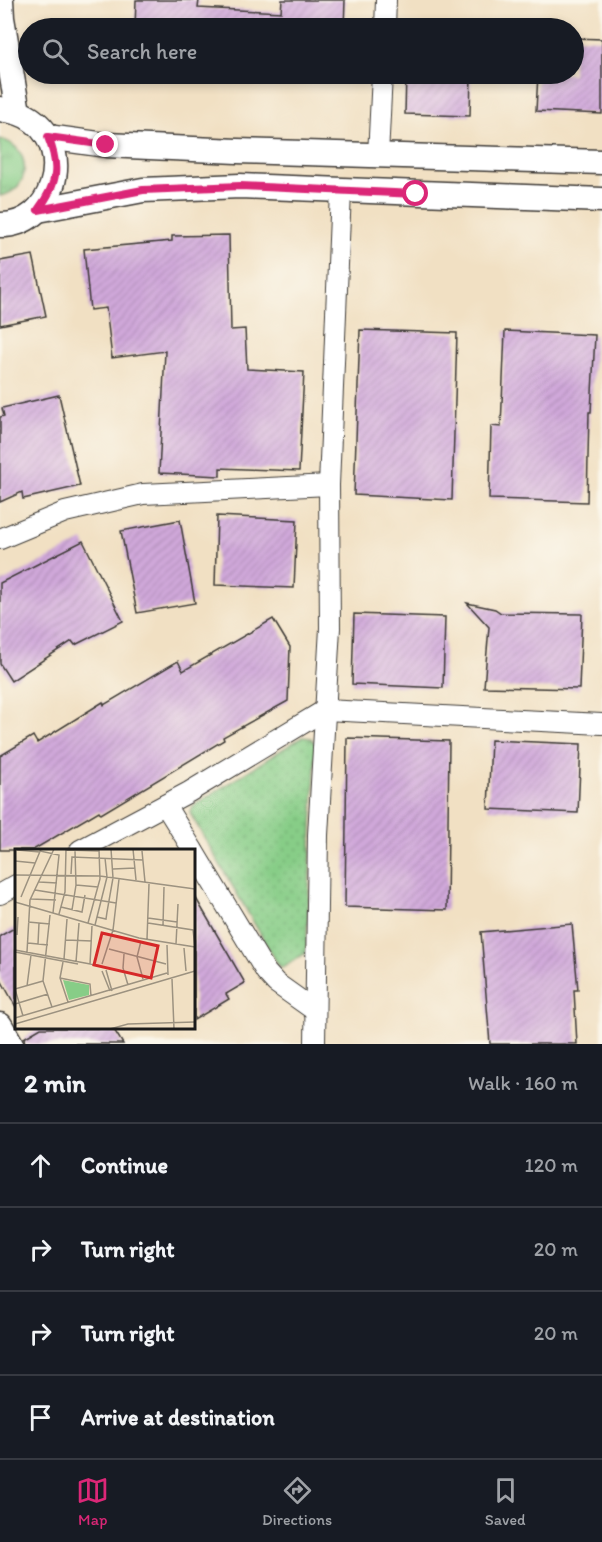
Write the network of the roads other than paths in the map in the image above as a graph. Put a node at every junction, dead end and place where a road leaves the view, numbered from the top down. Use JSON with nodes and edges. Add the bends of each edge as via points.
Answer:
{"nodes":[{"id":1,"x":1,"y":0,"type":"edge"},
{"id":2,"x":386,"y":0,"type":"edge"},
{"id":3,"x":385,"y":18,"type":"edge"},
{"id":4,"x":382,"y":84,"type":"edge"},
{"id":5,"x":9,"y":110,"type":"edge"},
{"id":6,"x":48,"y":137,"type":"junction"},
{"id":7,"x":378,"y":156,"type":"junction"},
{"id":8,"x":602,"y":162,"type":"edge"},
{"id":9,"x":341,"y":191,"type":"junction"},
{"id":10,"x":602,"y":200,"type":"edge"},
{"id":11,"x":38,"y":210,"type":"junction"},
{"id":12,"x":0,"y":225,"type":"edge"},
{"id":13,"x":329,"y":485,"type":"junction"},
{"id":14,"x":0,"y":539,"type":"edge"},
{"id":15,"x":325,"y":710,"type":"junction"},
{"id":16,"x":602,"y":724,"type":"edge"},
{"id":17,"x":165,"y":805,"type":"junction"},
{"id":18,"x":82,"y":849,"type":"edge"},
{"id":19,"x":192,"y":849,"type":"edge"},
{"id":20,"x":195,"y":854,"type":"edge"},
{"id":21,"x":15,"y":886,"type":"edge"},
{"id":22,"x":0,"y":894,"type":"edge"},
{"id":23,"x":314,"y":1010,"type":"junction"},
{"id":24,"x":0,"y":1025,"type":"edge"},
{"id":25,"x":11,"y":1044,"type":"edge"},
{"id":26,"x":315,"y":1044,"type":"edge"}],
"edges":[{"from":1,"to":5,"type":"street"},
{"from":2,"to":3,"type":"street"},
{"from":4,"to":7,"type":"street"},
{"from":5,"to":6,"type":"street","via":[[35,122]]},
{"from":6,"to":7,"type":"street","via":[[106,145]]},
{"from":6,"to":11,"type":"street","via":[[55,155],[56,175],[50,194]]},
{"from":7,"to":8,"type":"street"},
{"from":9,"to":10,"type":"street"},
{"from":9,"to":11,"type":"street","via":[[240,186],[143,190]]},
{"from":9,"to":13,"type":"street"},
{"from":11,"to":12,"type":"street","via":[[22,220]]},
{"from":13,"to":14,"type":"street","via":[[142,495],[65,512]]},
{"from":13,"to":15,"type":"street","via":[[330,628]]},
{"from":15,"to":16,"type":"street"},
{"from":15,"to":17,"type":"street"},
{"from":15,"to":23,"type":"street"},
{"from":17,"to":18,"type":"street"},
{"from":17,"to":19,"type":"street"},
{"from":20,"to":23,"type":"street","via":[[266,972]]},
{"from":21,"to":22,"type":"street"},
{"from":23,"to":26,"type":"street"},
{"from":24,"to":25,"type":"street"}]}
